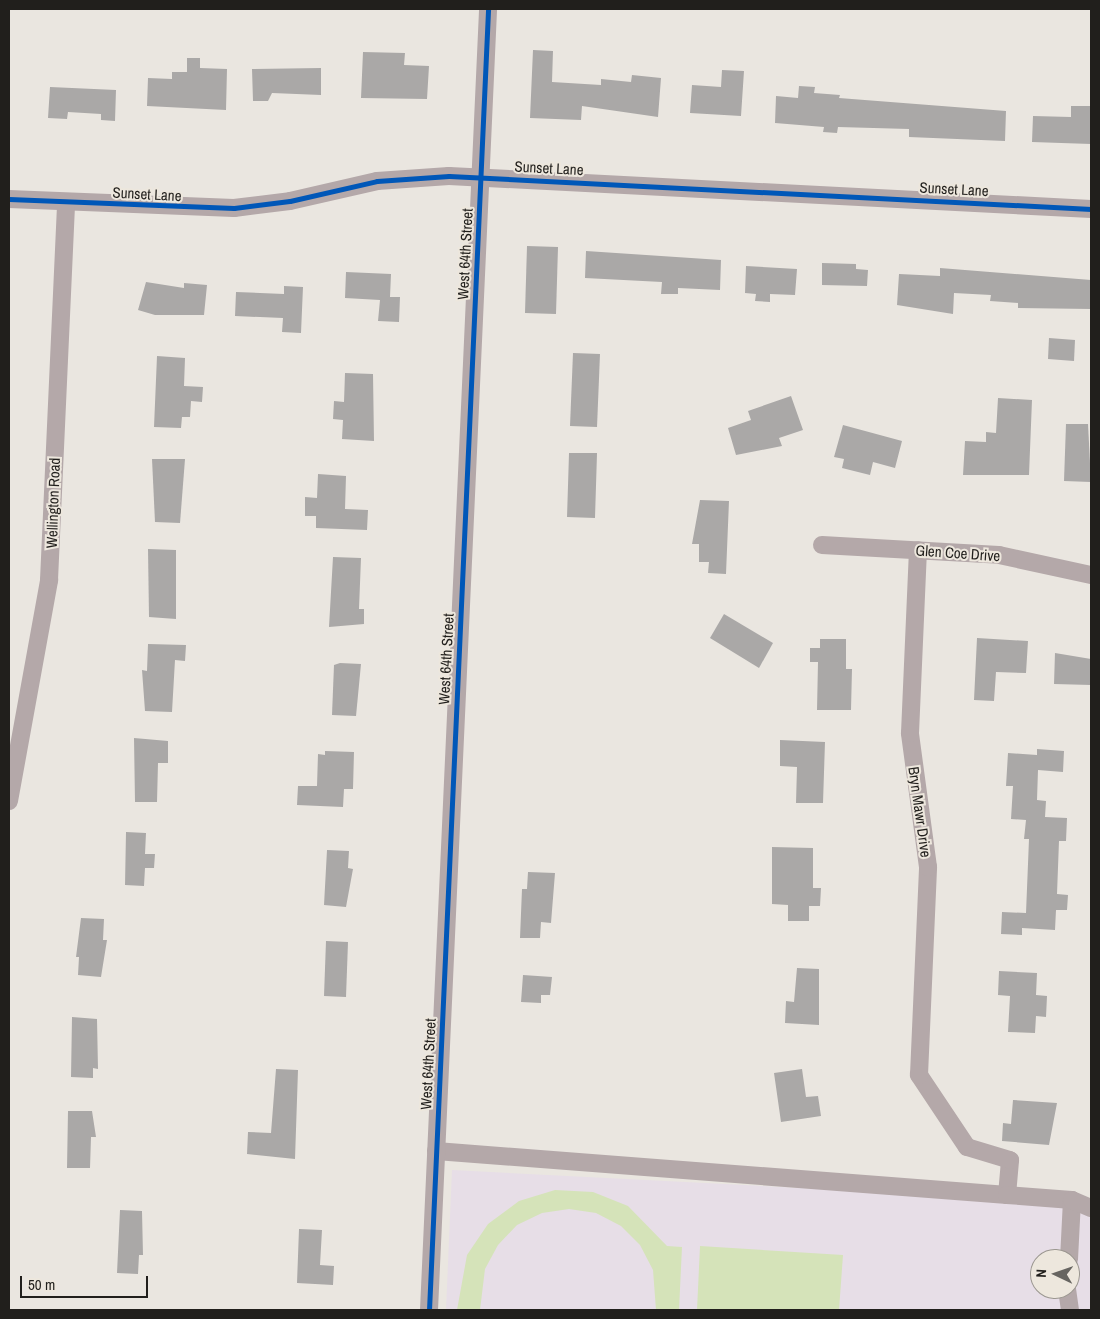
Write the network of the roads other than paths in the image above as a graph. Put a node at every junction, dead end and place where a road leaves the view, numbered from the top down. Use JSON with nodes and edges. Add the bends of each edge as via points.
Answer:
{"nodes":[{"id":1,"x":488,"y":9,"type":"edge"},
{"id":2,"x":481,"y":178,"type":"junction"},
{"id":3,"x":9,"y":199,"type":"edge"},
{"id":4,"x":66,"y":203,"type":"junction"},
{"id":5,"x":1091,"y":209,"type":"edge"},
{"id":6,"x":822,"y":545,"type":"dead end"},
{"id":7,"x":918,"y":550,"type":"junction"},
{"id":8,"x":1091,"y":575,"type":"edge"},
{"id":9,"x":9,"y":800,"type":"edge"},
{"id":10,"x":436,"y":1151,"type":"junction"},
{"id":11,"x":1007,"y":1195,"type":"junction"},
{"id":12,"x":1072,"y":1200,"type":"junction"},
{"id":13,"x":1091,"y":1208,"type":"edge"},
{"id":14,"x":1070,"y":1249,"type":"edge"},
{"id":15,"x":429,"y":1310,"type":"edge"}],
"edges":[{"from":1,"to":2,"type":"street","name":"West 64th Street"},
{"from":2,"to":4,"type":"street","name":"Sunset Lane","via":[[393,179],[234,208]]},
{"from":2,"to":5,"type":"street","name":"Sunset Lane"},
{"from":2,"to":10,"type":"street","name":"West 64th Street"},
{"from":3,"to":4,"type":"street","name":"Sunset Lane"},
{"from":4,"to":9,"type":"street","name":"Wellington Road","via":[[49,580]]},
{"from":6,"to":7,"type":"street","name":"Glen Coe Drive"},
{"from":7,"to":8,"type":"street","name":"Glen Coe Drive","via":[[1016,557]]},
{"from":7,"to":11,"type":"street","name":"Bryn Mawr Drive","via":[[910,733],[928,867],[919,1075],[967,1147],[1010,1160]]},
{"from":10,"to":11,"type":"street"},
{"from":10,"to":15,"type":"street","name":"West 64th Street"},
{"from":11,"to":12,"type":"street"},
{"from":12,"to":13,"type":"street"},
{"from":12,"to":14,"type":"street"}]}
